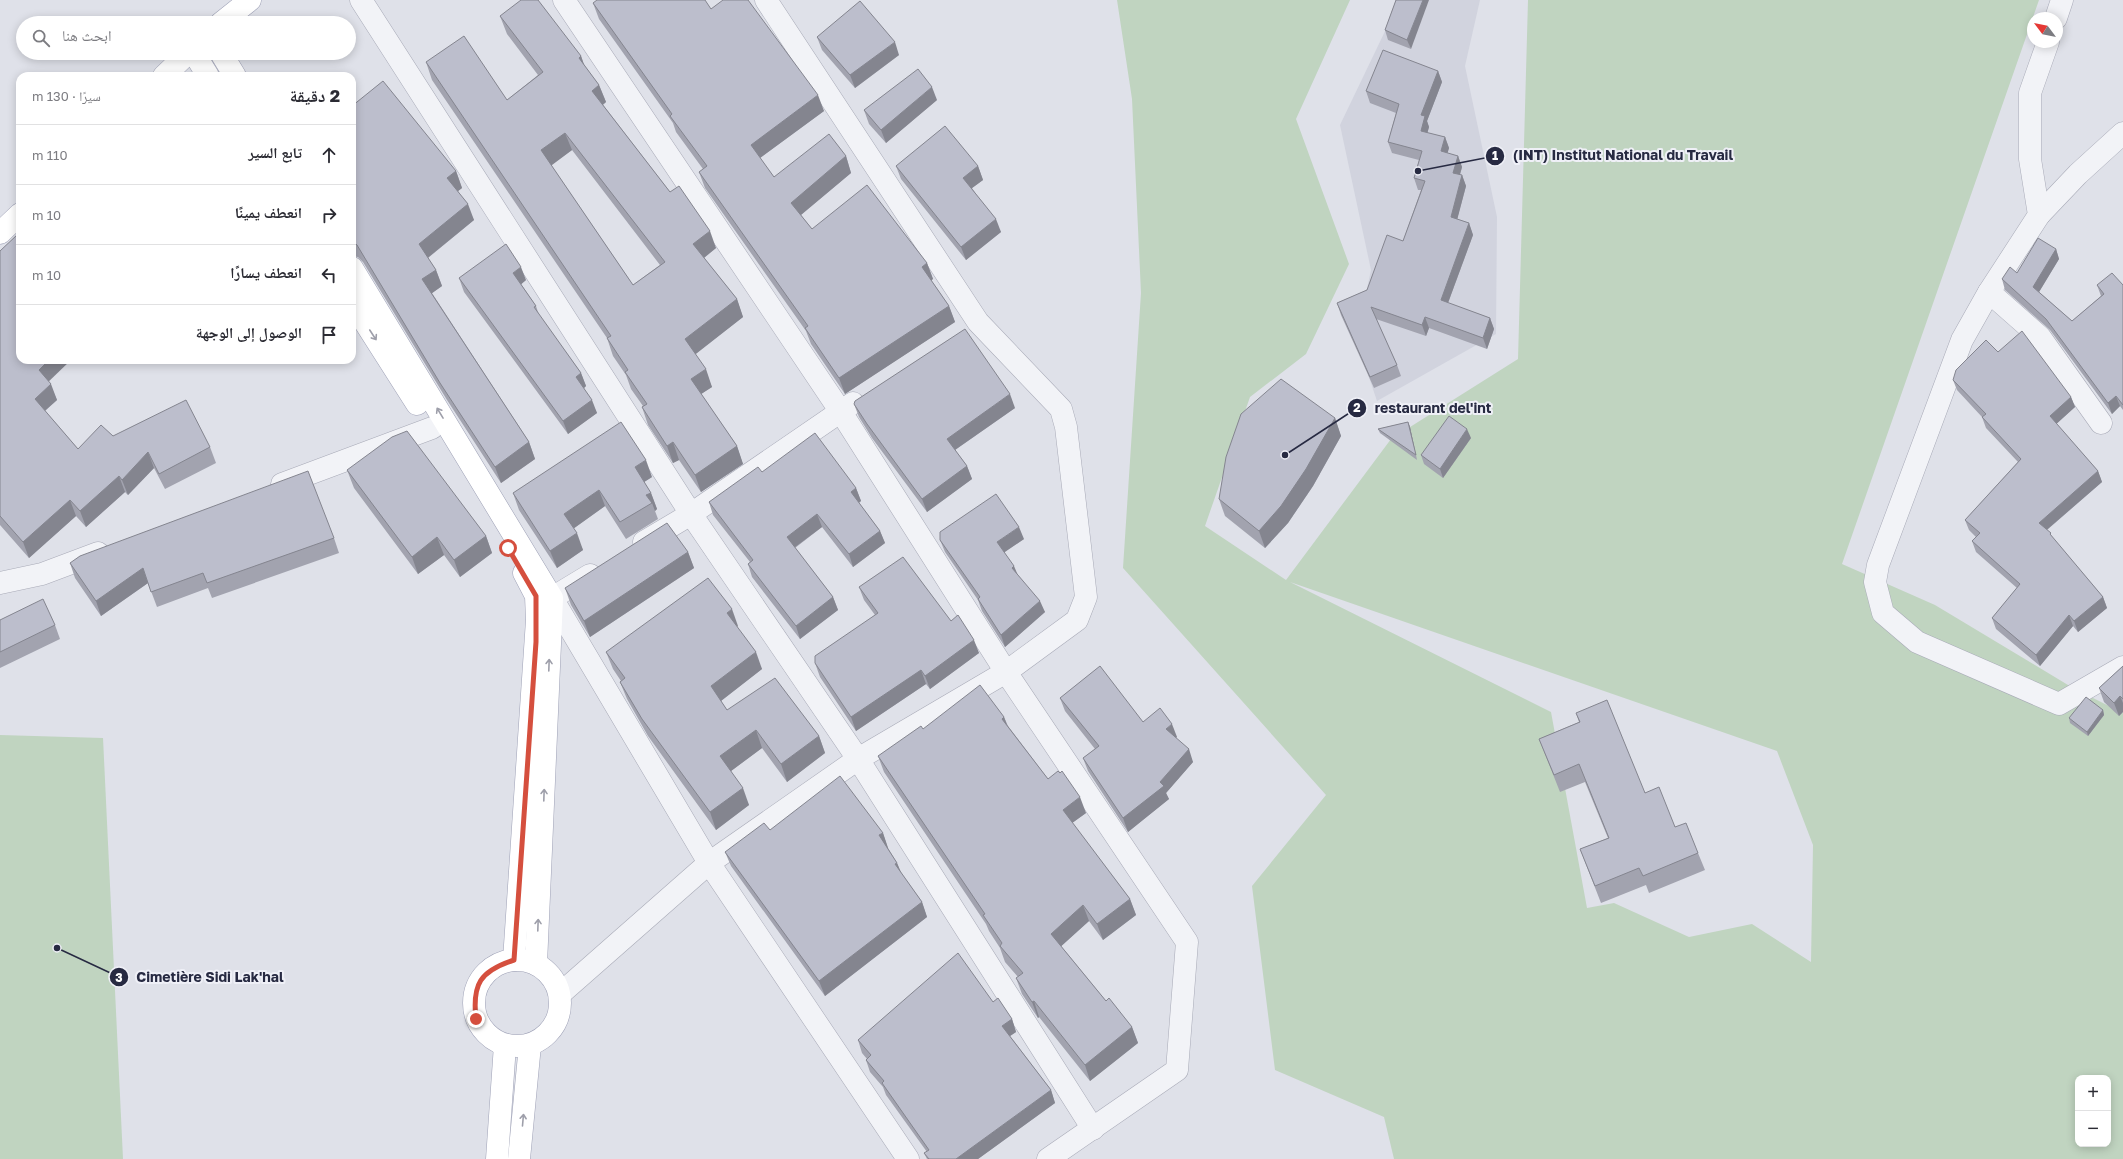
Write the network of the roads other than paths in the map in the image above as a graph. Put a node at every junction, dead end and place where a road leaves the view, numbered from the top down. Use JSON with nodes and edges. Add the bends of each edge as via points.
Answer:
{"nodes":[{"id":1,"x":250,"y":0,"type":"edge"},
{"id":2,"x":361,"y":0,"type":"edge"},
{"id":3,"x":564,"y":0,"type":"edge"},
{"id":4,"x":766,"y":0,"type":"edge"},
{"id":5,"x":2062,"y":0,"type":"edge"},
{"id":6,"x":2058,"y":12,"type":"edge"},
{"id":7,"x":230,"y":16,"type":"edge"},
{"id":8,"x":2046,"y":48,"type":"edge"},
{"id":9,"x":181,"y":60,"type":"edge"},
{"id":10,"x":198,"y":60,"type":"edge"},
{"id":11,"x":225,"y":60,"type":"edge"},
{"id":12,"x":168,"y":72,"type":"edge"},
{"id":13,"x":206,"y":72,"type":"edge"},
{"id":14,"x":233,"y":72,"type":"edge"},
{"id":15,"x":2123,"y":132,"type":"edge"},
{"id":16,"x":2039,"y":215,"type":"junction"},
{"id":17,"x":16,"y":218,"type":"edge"},
{"id":18,"x":0,"y":233,"type":"edge"},
{"id":19,"x":356,"y":275,"type":"edge"},
{"id":20,"x":1989,"y":292,"type":"junction"},
{"id":21,"x":356,"y":308,"type":"edge"},
{"id":22,"x":978,"y":322,"type":"junction"},
{"id":23,"x":959,"y":335,"type":"edge"},
{"id":24,"x":867,"y":394,"type":"edge"},
{"id":25,"x":841,"y":412,"type":"junction"},
{"id":26,"x":2101,"y":423,"type":"dead end"},
{"id":27,"x":432,"y":428,"type":"junction"},
{"id":28,"x":263,"y":492,"type":"edge"},
{"id":29,"x":690,"y":514,"type":"junction"},
{"id":30,"x":116,"y":547,"type":"edge"},
{"id":31,"x":625,"y":554,"type":"edge"},
{"id":32,"x":605,"y":566,"type":"edge"},
{"id":33,"x":0,"y":583,"type":"edge"},
{"id":34,"x":552,"y":598,"type":"junction"},
{"id":35,"x":2123,"y":667,"type":"edge"},
{"id":36,"x":1006,"y":672,"type":"junction"},
{"id":37,"x":858,"y":759,"type":"junction"},
{"id":38,"x":709,"y":863,"type":"junction"},
{"id":39,"x":514,"y":960,"type":"junction"},
{"id":40,"x":536,"y":964,"type":"junction"},
{"id":41,"x":560,"y":994,"type":"junction"},
{"id":42,"x":530,"y":1044,"type":"junction"},
{"id":43,"x":505,"y":1045,"type":"junction"},
{"id":44,"x":1093,"y":1128,"type":"junction"},
{"id":45,"x":497,"y":1159,"type":"edge"},
{"id":46,"x":519,"y":1159,"type":"edge"},
{"id":47,"x":908,"y":1159,"type":"edge"},
{"id":48,"x":1048,"y":1159,"type":"edge"}],
"edges":[{"from":1,"to":7,"type":"main road"},
{"from":2,"to":29,"type":"street"},
{"from":3,"to":25,"type":"street"},
{"from":4,"to":22,"type":"street"},
{"from":5,"to":6,"type":"street"},
{"from":8,"to":16,"type":"street","via":[[2030,93],[2030,159]]},
{"from":9,"to":12,"type":"main road"},
{"from":10,"to":13,"type":"main road"},
{"from":11,"to":14,"type":"main road"},
{"from":15,"to":16,"type":"street"},
{"from":16,"to":20,"type":"street"},
{"from":17,"to":18,"type":"main road"},
{"from":34,"to":19,"type":"main road","one_way":true},
{"from":20,"to":26,"type":"street","via":[[2040,337]]},
{"from":20,"to":35,"type":"street","via":[[1962,340],[1878,565],[1875,582],[1883,613],[1917,642],[2059,704]]},
{"from":21,"to":27,"type":"main road","one_way":true},
{"from":22,"to":23,"type":"street"},
{"from":22,"to":36,"type":"street","via":[[1061,409],[1066,427],[1086,597],[1076,620]]},
{"from":24,"to":25,"type":"street"},
{"from":25,"to":29,"type":"street"},
{"from":25,"to":36,"type":"street"},
{"from":27,"to":28,"type":"street"},
{"from":27,"to":39,"type":"main road","via":[[536,596],[536,642]]},
{"from":29,"to":31,"type":"street"},
{"from":29,"to":37,"type":"street"},
{"from":30,"to":33,"type":"street","via":[[42,574]]},
{"from":32,"to":34,"type":"street"},
{"from":34,"to":38,"type":"street"},
{"from":40,"to":34,"type":"main road","one_way":true},
{"from":36,"to":37,"type":"street"},
{"from":36,"to":44,"type":"street","via":[[1187,942],[1177,1070]]},
{"from":37,"to":38,"type":"street"},
{"from":37,"to":44,"type":"street"},
{"from":38,"to":41,"type":"street"},
{"from":38,"to":47,"type":"street"},
{"from":39,"to":40,"type":"main road"},
{"from":39,"to":43,"type":"main road","via":[[495,966],[485,975],[480,980],[474,999],[476,1019],[487,1035]]},
{"from":40,"to":41,"type":"main road","via":[[551,976]]},
{"from":41,"to":42,"type":"main road","via":[[559,1015],[548,1033]]},
{"from":42,"to":43,"type":"main road"},
{"from":46,"to":42,"type":"main road","one_way":true},
{"from":43,"to":45,"type":"main road"},
{"from":44,"to":48,"type":"street"}]}
